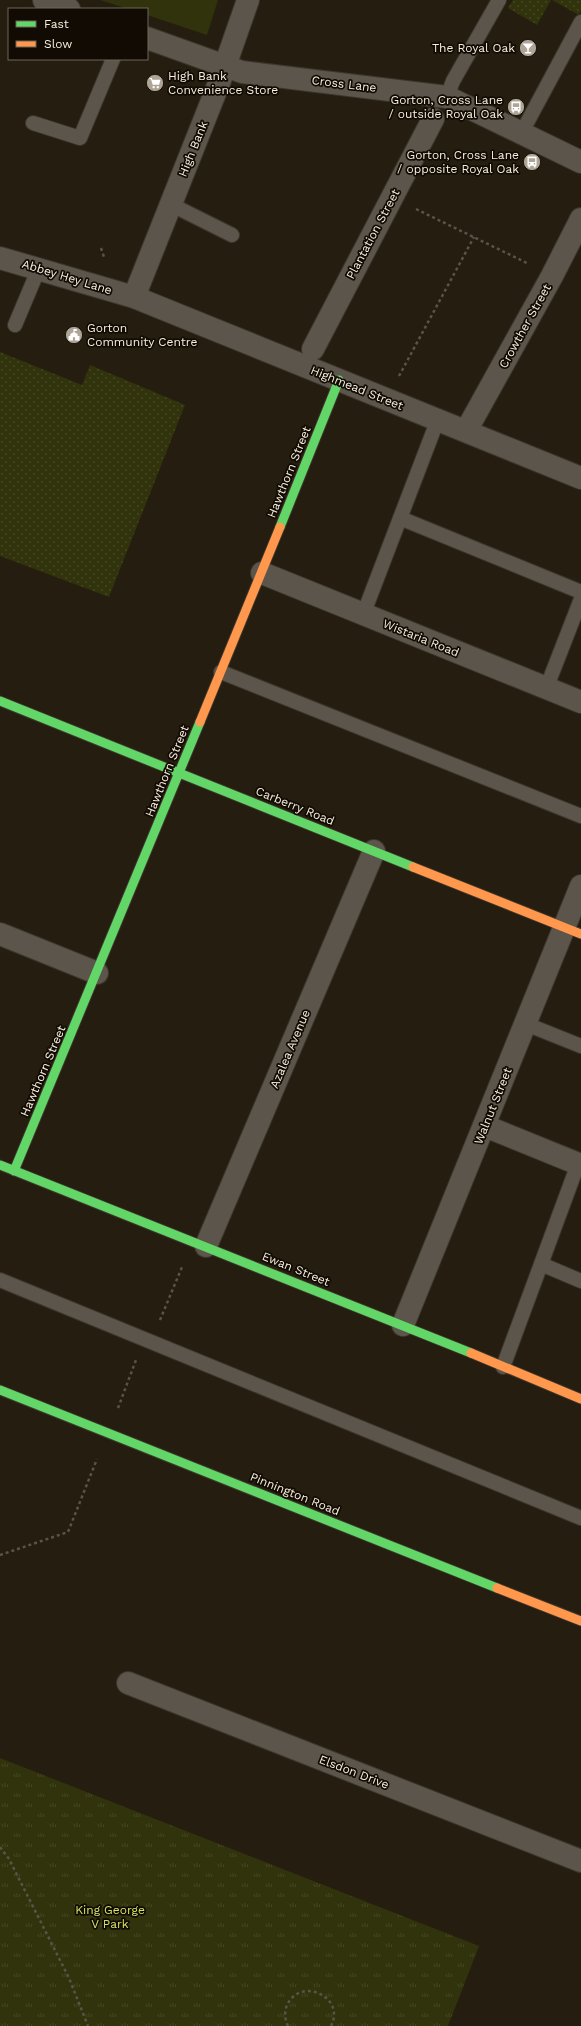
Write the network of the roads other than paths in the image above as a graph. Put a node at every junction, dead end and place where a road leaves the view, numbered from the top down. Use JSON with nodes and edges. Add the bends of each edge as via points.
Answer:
{"nodes":[{"id":1,"x":44,"y":0,"type":"edge"},
{"id":2,"x":248,"y":0,"type":"edge"},
{"id":3,"x":499,"y":0,"type":"edge"},
{"id":4,"x":66,"y":8,"type":"edge"},
{"id":5,"x":581,"y":22,"type":"edge"},
{"id":6,"x":148,"y":38,"type":"edge"},
{"id":7,"x":113,"y":60,"type":"edge"},
{"id":8,"x":225,"y":67,"type":"junction"},
{"id":9,"x":447,"y":97,"type":"junction"},
{"id":10,"x":433,"y":119,"type":"dead end"},
{"id":11,"x":32,"y":124,"type":"dead end"},
{"id":12,"x":522,"y":132,"type":"junction"},
{"id":13,"x":581,"y":162,"type":"edge"},
{"id":14,"x":170,"y":204,"type":"junction"},
{"id":15,"x":581,"y":219,"type":"edge"},
{"id":16,"x":232,"y":235,"type":"dead end"},
{"id":17,"x":0,"y":258,"type":"edge"},
{"id":18,"x":39,"y":268,"type":"junction"},
{"id":19,"x":134,"y":297,"type":"junction"},
{"id":20,"x":15,"y":325,"type":"dead end"},
{"id":21,"x":313,"y":349,"type":"dead end"},
{"id":22,"x":339,"y":380,"type":"junction"},
{"id":23,"x":438,"y":420,"type":"junction"},
{"id":24,"x":466,"y":431,"type":"junction"},
{"id":25,"x":581,"y":478,"type":"edge"},
{"id":26,"x":400,"y":518,"type":"junction"},
{"id":27,"x":262,"y":574,"type":"junction"},
{"id":28,"x":581,"y":592,"type":"edge"},
{"id":29,"x":581,"y":599,"type":"edge"},
{"id":30,"x":363,"y":615,"type":"junction"},
{"id":31,"x":221,"y":672,"type":"junction"},
{"id":32,"x":546,"y":688,"type":"junction"},
{"id":33,"x":0,"y":701,"type":"edge"},
{"id":34,"x":581,"y":702,"type":"edge"},
{"id":35,"x":180,"y":773,"type":"junction"},
{"id":36,"x":581,"y":816,"type":"edge"},
{"id":37,"x":374,"y":851,"type":"junction"},
{"id":38,"x":581,"y":886,"type":"edge"},
{"id":39,"x":573,"y":931,"type":"edge"},
{"id":40,"x":0,"y":934,"type":"edge"},
{"id":41,"x":96,"y":973,"type":"junction"},
{"id":42,"x":526,"y":1024,"type":"junction"},
{"id":43,"x":581,"y":1046,"type":"edge"},
{"id":44,"x":485,"y":1126,"type":"junction"},
{"id":45,"x":580,"y":1164,"type":"edge"},
{"id":46,"x":0,"y":1165,"type":"edge"},
{"id":47,"x":14,"y":1171,"type":"junction"},
{"id":48,"x":206,"y":1246,"type":"junction"},
{"id":49,"x":541,"y":1264,"type":"junction"},
{"id":50,"x":0,"y":1280,"type":"edge"},
{"id":51,"x":581,"y":1281,"type":"edge"},
{"id":52,"x":403,"y":1325,"type":"junction"},
{"id":53,"x":503,"y":1367,"type":"junction"},
{"id":54,"x":0,"y":1390,"type":"edge"},
{"id":55,"x":581,"y":1399,"type":"edge"},
{"id":56,"x":581,"y":1518,"type":"edge"},
{"id":57,"x":581,"y":1621,"type":"edge"},
{"id":58,"x":128,"y":1683,"type":"dead end"},
{"id":59,"x":581,"y":1861,"type":"edge"}],
"edges":[{"from":1,"to":4,"type":"street"},
{"from":2,"to":8,"type":"street","name":"High Bank"},
{"from":3,"to":9,"type":"lane","via":[[453,81]]},
{"from":5,"to":12,"type":"lane"},
{"from":6,"to":8,"type":"street","name":"Cross Lane"},
{"from":7,"to":11,"type":"lane","via":[[80,138]]},
{"from":8,"to":9,"type":"street","name":"Cross Lane","via":[[242,72]]},
{"from":8,"to":14,"type":"street","name":"High Bank"},
{"from":9,"to":12,"type":"street","name":"Cross Lane"},
{"from":10,"to":21,"type":"street","name":"Plantation Street"},
{"from":12,"to":13,"type":"street","name":"Cross Lane"},
{"from":14,"to":16,"type":"lane"},
{"from":14,"to":19,"type":"street","name":"High Bank"},
{"from":15,"to":24,"type":"street","name":"Crowther Street"},
{"from":17,"to":18,"type":"street","name":"Abbey Hey Lane"},
{"from":18,"to":19,"type":"street","name":"Abbey Hey Lane"},
{"from":18,"to":20,"type":"lane"},
{"from":19,"to":22,"type":"street","name":"Highmead Street"},
{"from":22,"to":23,"type":"street","name":"Highmead Street"},
{"from":22,"to":27,"type":"street","name":"Hawthorn Street"},
{"from":23,"to":24,"type":"street","name":"Highmead Street"},
{"from":23,"to":26,"type":"lane"},
{"from":24,"to":25,"type":"street","name":"Highmead Street"},
{"from":26,"to":28,"type":"lane"},
{"from":26,"to":30,"type":"lane"},
{"from":27,"to":30,"type":"street","name":"Wistaria Road"},
{"from":27,"to":31,"type":"street","name":"Hawthorn Street"},
{"from":29,"to":32,"type":"lane"},
{"from":30,"to":32,"type":"street","name":"Wistaria Road"},
{"from":31,"to":35,"type":"street","name":"Hawthorn Street"},
{"from":31,"to":36,"type":"lane"},
{"from":32,"to":34,"type":"street","name":"Wistaria Road"},
{"from":33,"to":35,"type":"street","name":"Carberry Road"},
{"from":35,"to":37,"type":"street","name":"Carberry Road"},
{"from":35,"to":41,"type":"street","name":"Hawthorn Street"},
{"from":37,"to":39,"type":"street","name":"Carberry Road"},
{"from":37,"to":48,"type":"street","name":"Azalea Avenue"},
{"from":38,"to":39,"type":"street","name":"Walnut Street"},
{"from":39,"to":42,"type":"street","name":"Walnut Street"},
{"from":40,"to":41,"type":"street"},
{"from":41,"to":47,"type":"street","name":"Hawthorn Street"},
{"from":42,"to":43,"type":"lane"},
{"from":42,"to":44,"type":"street","name":"Walnut Street"},
{"from":44,"to":45,"type":"street"},
{"from":44,"to":52,"type":"street","name":"Walnut Street"},
{"from":45,"to":49,"type":"lane"},
{"from":46,"to":47,"type":"street","name":"Ewan Street"},
{"from":47,"to":48,"type":"street","name":"Ewan Street"},
{"from":48,"to":52,"type":"street","name":"Ewan Street"},
{"from":49,"to":51,"type":"lane"},
{"from":49,"to":53,"type":"lane"},
{"from":50,"to":56,"type":"lane"},
{"from":52,"to":53,"type":"street","name":"Ewan Street"},
{"from":53,"to":55,"type":"street","name":"Ewan Street"},
{"from":54,"to":57,"type":"street","name":"Pinnington Road"},
{"from":58,"to":59,"type":"street","name":"Elsdon Drive"}]}
